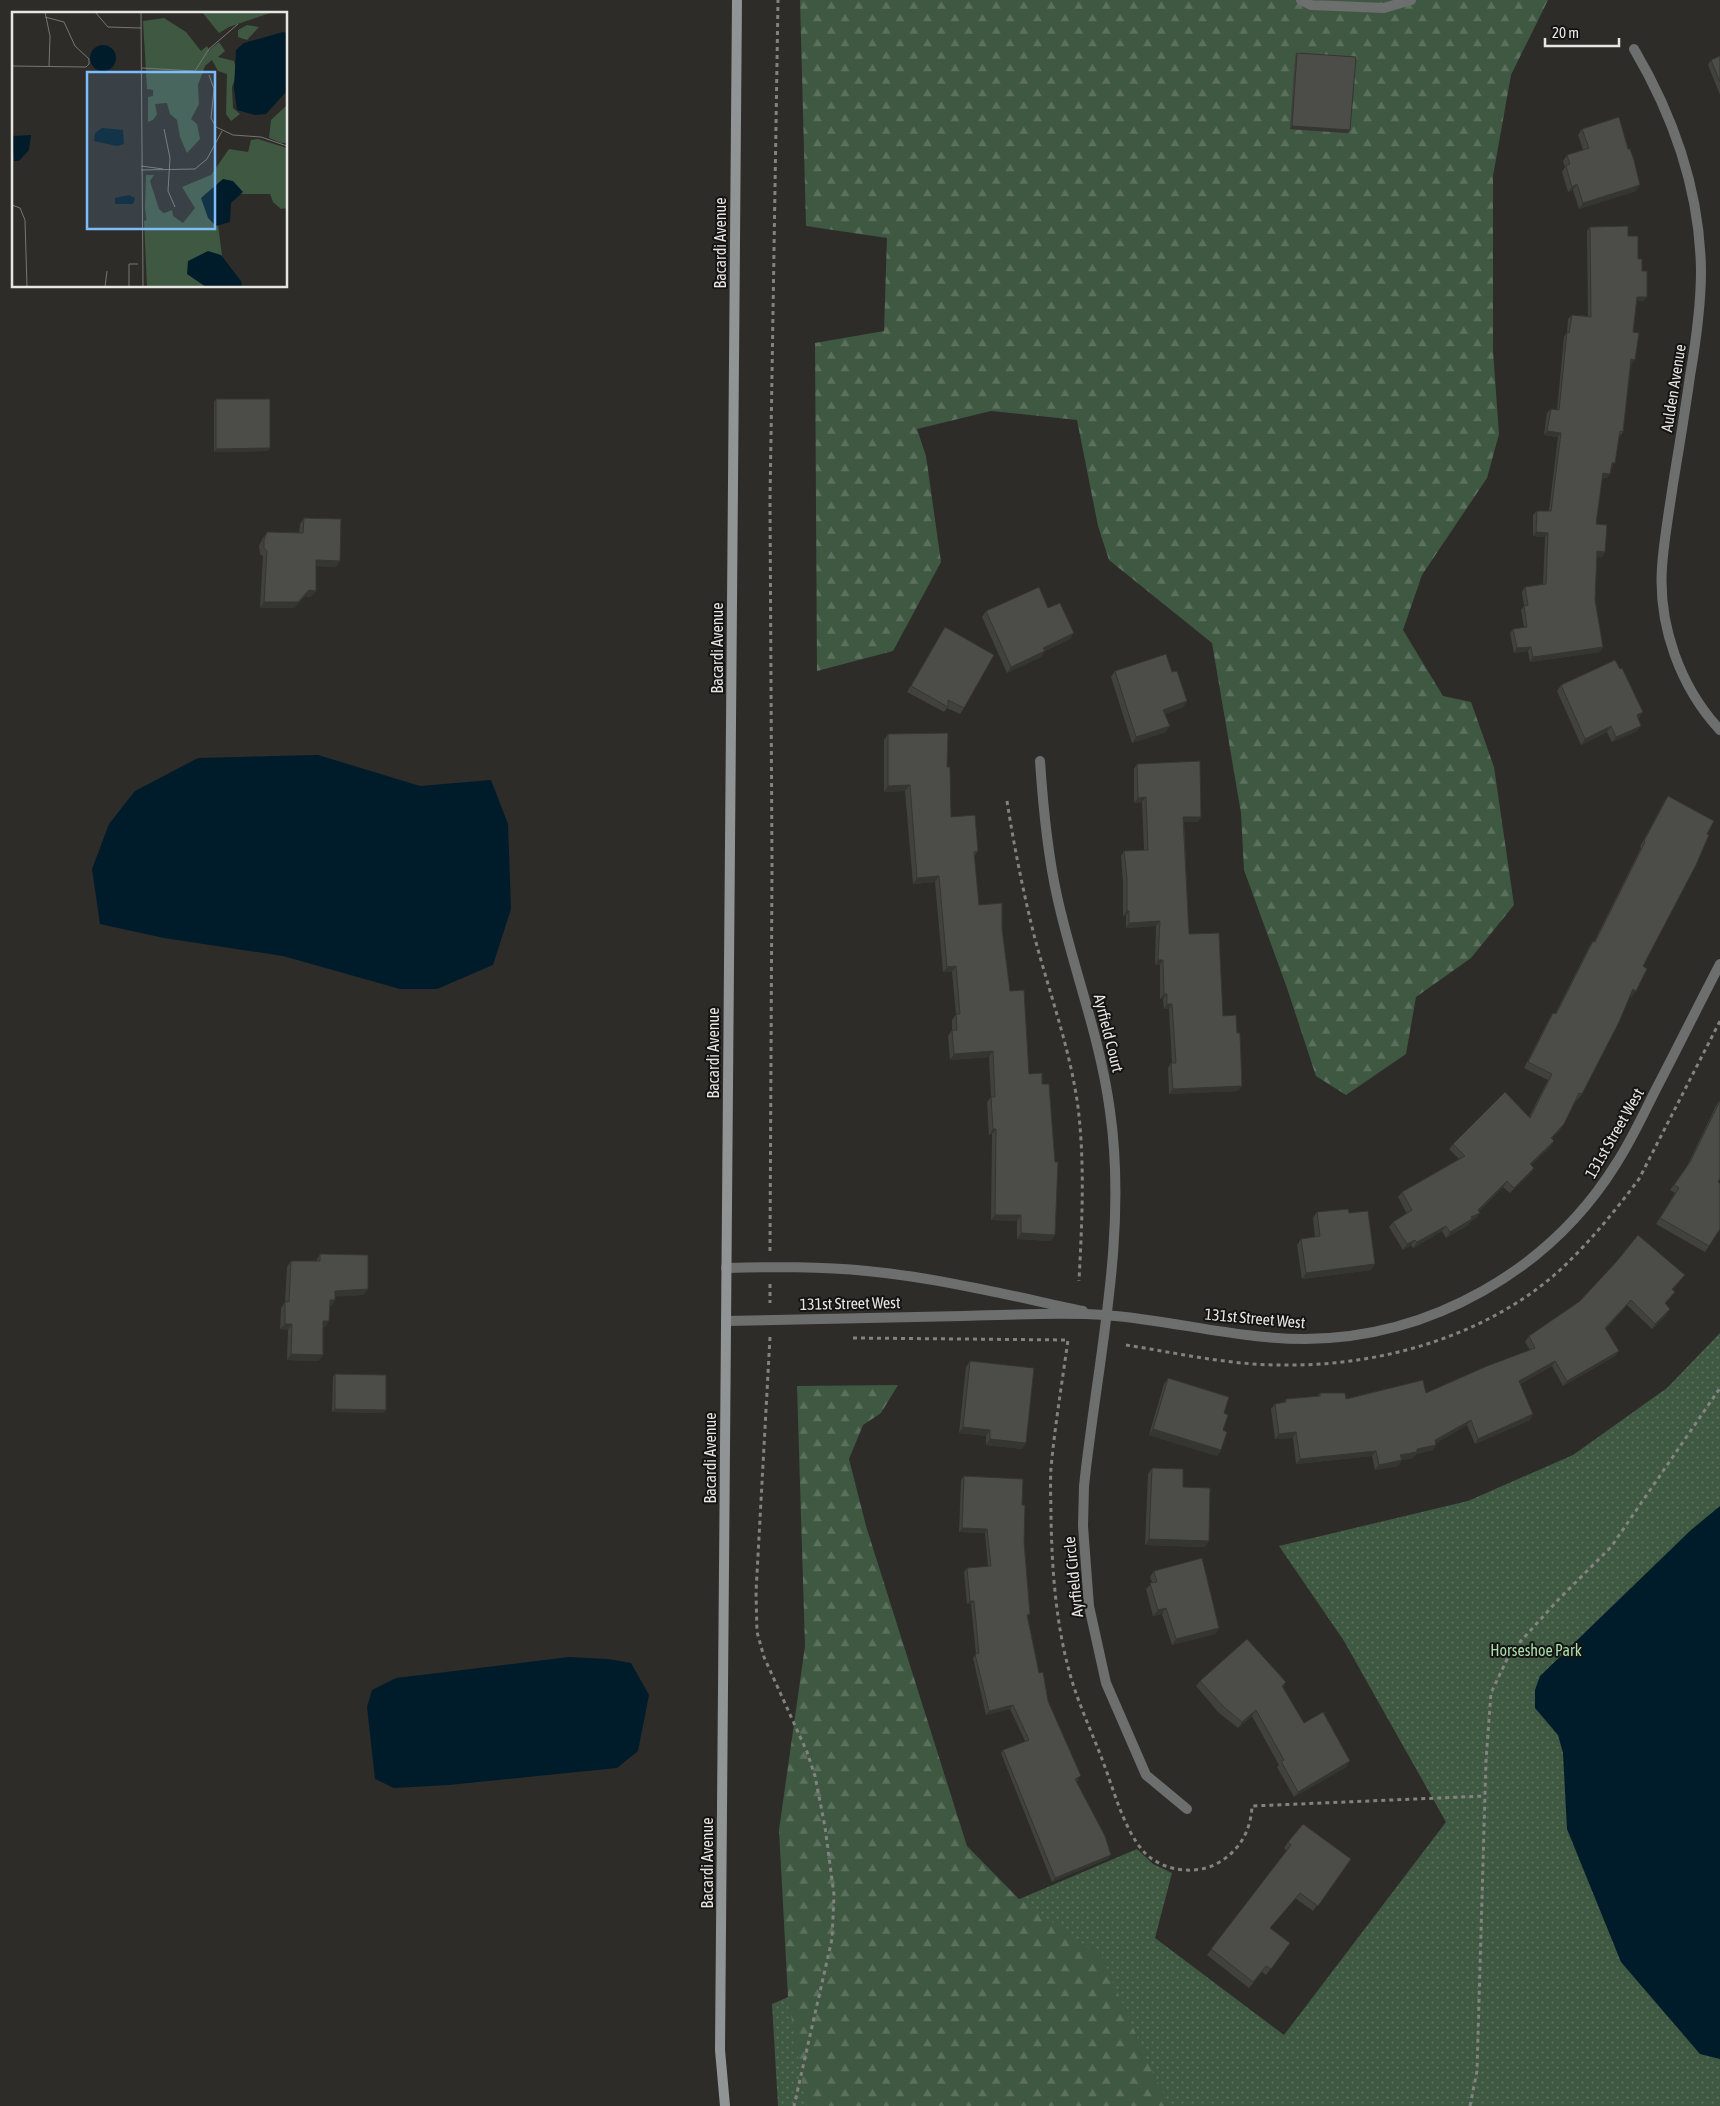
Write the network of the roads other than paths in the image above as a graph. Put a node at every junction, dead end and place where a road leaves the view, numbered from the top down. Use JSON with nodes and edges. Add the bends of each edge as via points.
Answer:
{"nodes":[{"id":1,"x":737,"y":0,"type":"edge"},
{"id":2,"x":1301,"y":0,"type":"edge"},
{"id":3,"x":1411,"y":0,"type":"edge"},
{"id":4,"x":1634,"y":49,"type":"dead end"},
{"id":5,"x":1720,"y":730,"type":"edge"},
{"id":6,"x":1040,"y":761,"type":"dead end"},
{"id":7,"x":1720,"y":964,"type":"edge"},
{"id":8,"x":726,"y":1268,"type":"junction"},
{"id":9,"x":1106,"y":1316,"type":"junction"},
{"id":10,"x":726,"y":1321,"type":"junction"},
{"id":11,"x":1187,"y":1809,"type":"dead end"},
{"id":12,"x":725,"y":2106,"type":"edge"}],
"edges":[{"from":1,"to":8,"type":"street","name":"Bacardi Avenue"},
{"from":2,"to":3,"type":"street","via":[[1311,5],[1384,8]]},
{"from":4,"to":5,"type":"street","name":"Aulden Avenue","via":[[1662,100],[1678,139],[1693,196],[1699,238],[1700,304],[1664,544],[1664,616],[1677,662],[1699,704]]},
{"from":6,"to":9,"type":"street","name":"Ayrfield Court","via":[[1044,815],[1057,895],[1094,1025],[1110,1112],[1116,1201]]},
{"from":7,"to":9,"type":"street","name":"131st Street West","via":[[1632,1137],[1599,1189],[1580,1213],[1535,1256],[1484,1291],[1427,1317],[1368,1333],[1337,1337],[1275,1338]]},
{"from":8,"to":9,"type":"street","via":[[833,1268],[930,1279]]},
{"from":8,"to":10,"type":"street","name":"Bacardi Avenue"},
{"from":9,"to":10,"type":"street","name":"131st Street West"},
{"from":9,"to":11,"type":"street","name":"Ayrfield Circle","via":[[1084,1486],[1083,1526],[1089,1606],[1106,1683],[1146,1775]]},
{"from":10,"to":12,"type":"street","name":"Bacardi Avenue","via":[[720,2050]]}]}
